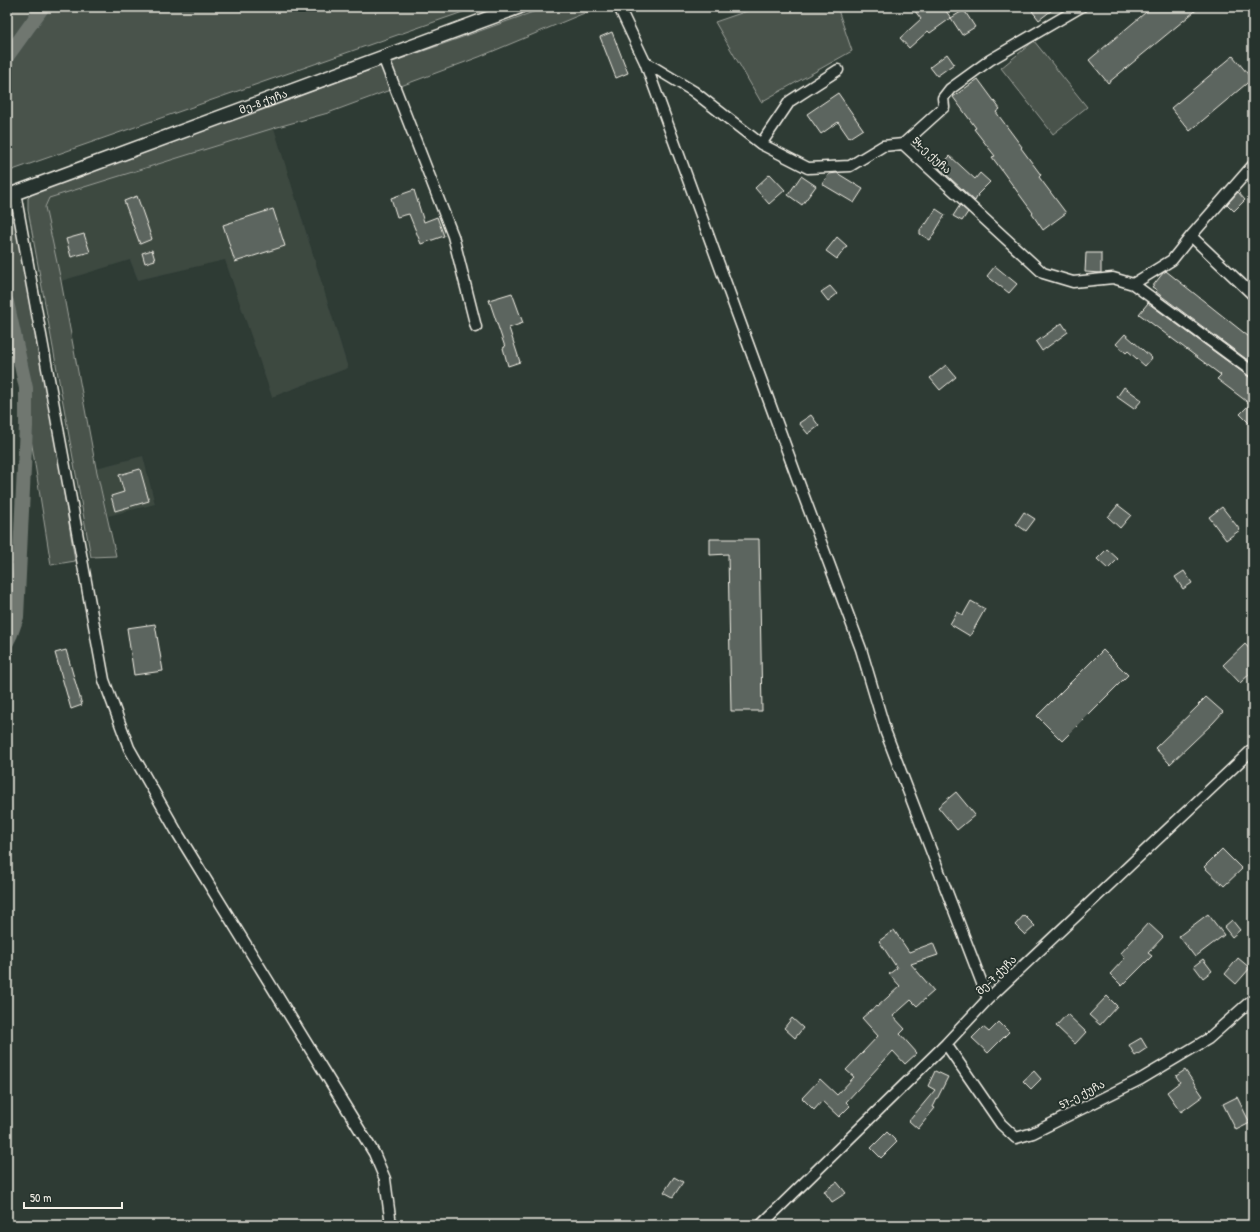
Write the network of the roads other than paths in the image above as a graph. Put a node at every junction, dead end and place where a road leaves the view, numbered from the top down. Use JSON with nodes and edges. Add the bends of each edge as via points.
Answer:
{"nodes":[{"id":1,"x":519,"y":7,"type":"edge"},
{"id":2,"x":619,"y":7,"type":"edge"},
{"id":3,"x":1082,"y":7,"type":"edge"},
{"id":4,"x":384,"y":57,"type":"junction"},
{"id":5,"x":645,"y":62,"type":"junction"},
{"id":6,"x":838,"y":70,"type":"dead end"},
{"id":7,"x":761,"y":144,"type":"junction"},
{"id":8,"x":903,"y":144,"type":"junction"},
{"id":9,"x":1253,"y":165,"type":"edge"},
{"id":10,"x":11,"y":194,"type":"edge"},
{"id":11,"x":1191,"y":236,"type":"junction"},
{"id":12,"x":1133,"y":284,"type":"junction"},
{"id":13,"x":1253,"y":295,"type":"edge"},
{"id":14,"x":476,"y":327,"type":"dead end"},
{"id":15,"x":1253,"y":372,"type":"edge"},
{"id":16,"x":1253,"y":749,"type":"edge"},
{"id":17,"x":988,"y":999,"type":"junction"},
{"id":18,"x":1253,"y":999,"type":"edge"},
{"id":19,"x":946,"y":1044,"type":"junction"},
{"id":20,"x":391,"y":1225,"type":"edge"},
{"id":21,"x":762,"y":1225,"type":"edge"}],
"edges":[{"from":1,"to":4,"type":"street","name":"მე-8 ქუჩა"},
{"from":2,"to":5,"type":"street"},
{"from":3,"to":8,"type":"street","via":[[990,60],[950,89],[943,98],[944,107]]},
{"from":4,"to":10,"type":"street","name":"მე-8 ქუჩა"},
{"from":4,"to":14,"type":"street","via":[[453,236]]},
{"from":5,"to":7,"type":"street","name":"54-ე ქუჩა","via":[[693,91]]},
{"from":5,"to":17,"type":"street","via":[[861,649],[886,733]]},
{"from":6,"to":7,"type":"street","via":[[790,101]]},
{"from":7,"to":8,"type":"street","name":"54-ე ქუჩა","via":[[808,168],[850,166],[883,146]]},
{"from":8,"to":12,"type":"street","name":"54-ე ქუჩა","via":[[1043,273],[1073,282],[1113,278]]},
{"from":9,"to":11,"type":"street"},
{"from":10,"to":20,"type":"street","via":[[104,680],[130,748],[174,827],[374,1153],[385,1179]]},
{"from":11,"to":12,"type":"street","via":[[1172,260]]},
{"from":11,"to":13,"type":"street"},
{"from":12,"to":15,"type":"street","name":"54-ე ქუჩა"},
{"from":16,"to":17,"type":"street","name":"მე-7 ქუჩა"},
{"from":17,"to":19,"type":"street","name":"მე-7 ქუჩა"},
{"from":18,"to":19,"type":"street","name":"57-ე ქუჩა","via":[[1208,1039],[1142,1079],[1033,1133],[1016,1138],[1001,1124]]},
{"from":19,"to":21,"type":"street","name":"მე-7 ქუჩა"}]}
